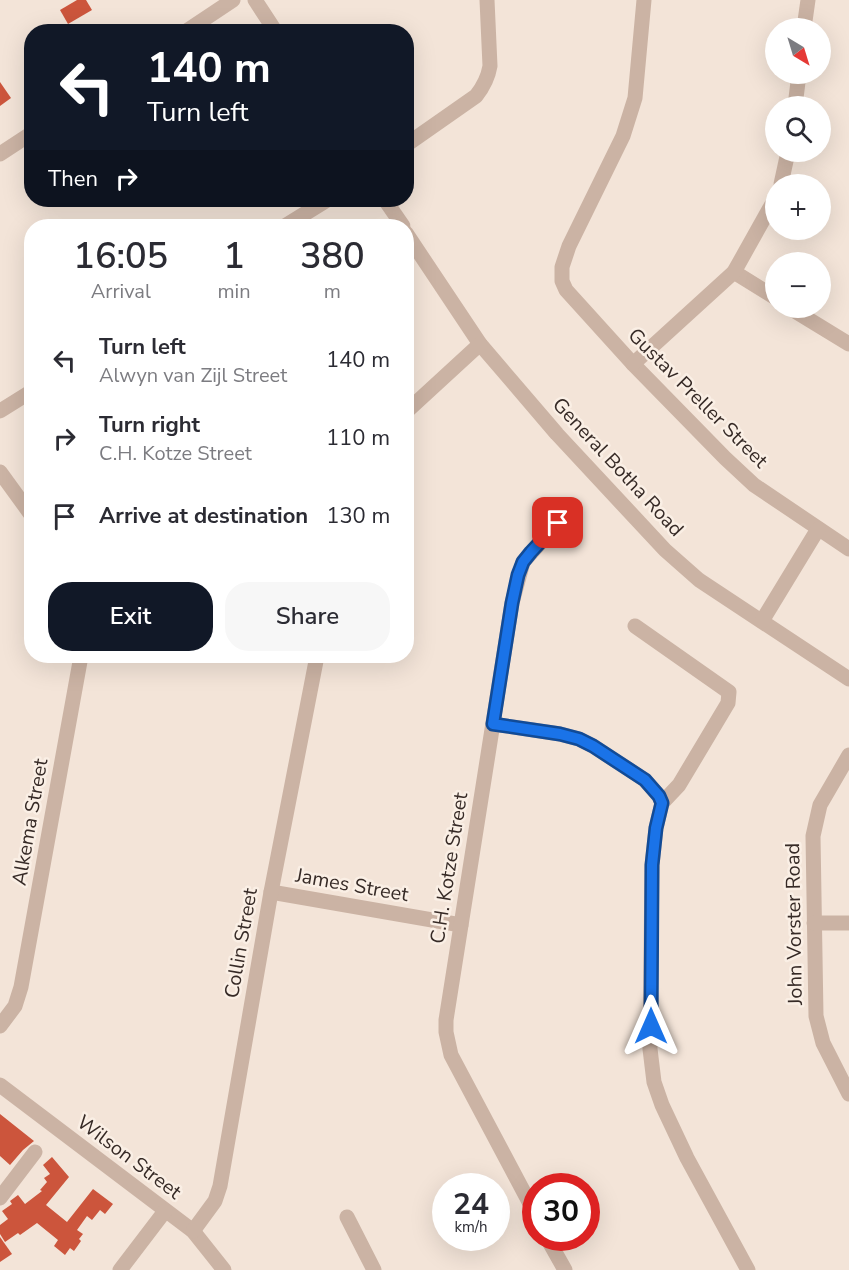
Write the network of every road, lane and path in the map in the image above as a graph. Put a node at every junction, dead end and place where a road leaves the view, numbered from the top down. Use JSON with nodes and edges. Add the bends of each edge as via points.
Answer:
{"nodes":[{"id":1,"x":233,"y":0,"type":"edge"},
{"id":2,"x":255,"y":0,"type":"edge"},
{"id":3,"x":487,"y":0,"type":"edge"},
{"id":4,"x":644,"y":0,"type":"edge"},
{"id":5,"x":808,"y":0,"type":"edge"},
{"id":6,"x":805,"y":18,"type":"edge"},
{"id":7,"x":197,"y":24,"type":"edge"},
{"id":8,"x":271,"y":24,"type":"edge"},
{"id":9,"x":24,"y":138,"type":"edge"},
{"id":10,"x":414,"y":139,"type":"edge"},
{"id":11,"x":0,"y":154,"type":"edge"},
{"id":12,"x":316,"y":207,"type":"edge"},
{"id":13,"x":765,"y":217,"type":"edge"},
{"id":14,"x":296,"y":219,"type":"edge"},
{"id":15,"x":414,"y":244,"type":"edge"},
{"id":16,"x":734,"y":272,"type":"junction"},
{"id":17,"x":765,"y":291,"type":"edge"},
{"id":18,"x":806,"y":318,"type":"edge"},
{"id":19,"x":480,"y":344,"type":"junction"},
{"id":20,"x":849,"y":344,"type":"edge"},
{"id":21,"x":633,"y":364,"type":"junction"},
{"id":22,"x":24,"y":396,"type":"edge"},
{"id":23,"x":414,"y":405,"type":"edge"},
{"id":24,"x":0,"y":411,"type":"edge"},
{"id":25,"x":0,"y":471,"type":"edge"},
{"id":26,"x":24,"y":505,"type":"edge"},
{"id":27,"x":558,"y":523,"type":"dead end"},
{"id":28,"x":818,"y":529,"type":"junction"},
{"id":29,"x":849,"y":549,"type":"edge"},
{"id":30,"x":762,"y":621,"type":"junction"},
{"id":31,"x":635,"y":626,"type":"dead end"},
{"id":32,"x":80,"y":663,"type":"edge"},
{"id":33,"x":316,"y":663,"type":"edge"},
{"id":34,"x":849,"y":680,"type":"edge"},
{"id":35,"x":493,"y":724,"type":"junction"},
{"id":36,"x":849,"y":755,"type":"edge"},
{"id":37,"x":662,"y":803,"type":"junction"},
{"id":38,"x":271,"y":892,"type":"junction"},
{"id":39,"x":814,"y":923,"type":"junction"},
{"id":40,"x":849,"y":923,"type":"edge"},
{"id":41,"x":461,"y":925,"type":"junction"},
{"id":42,"x":0,"y":1026,"type":"edge"},
{"id":43,"x":0,"y":1085,"type":"edge"},
{"id":44,"x":849,"y":1094,"type":"edge"},
{"id":45,"x":35,"y":1152,"type":"dead end"},
{"id":46,"x":522,"y":1189,"type":"edge"},
{"id":47,"x":0,"y":1198,"type":"edge"},
{"id":48,"x":165,"y":1211,"type":"junction"},
{"id":49,"x":347,"y":1216,"type":"dead end"},
{"id":50,"x":192,"y":1231,"type":"junction"},
{"id":51,"x":554,"y":1251,"type":"edge"},
{"id":52,"x":120,"y":1270,"type":"edge"},
{"id":53,"x":224,"y":1270,"type":"edge"},
{"id":54,"x":374,"y":1270,"type":"edge"},
{"id":55,"x":565,"y":1270,"type":"edge"},
{"id":56,"x":748,"y":1270,"type":"edge"}],
"edges":[{"from":1,"to":7,"type":"street"},
{"from":2,"to":8,"type":"street"},
{"from":3,"to":10,"type":"street","via":[[490,66],[483,87]]},
{"from":4,"to":21,"type":"street","name":"Gustav Preller Street","via":[[635,98],[623,136],[562,267],[566,290]]},
{"from":5,"to":6,"type":"street"},
{"from":9,"to":11,"type":"street"},
{"from":12,"to":14,"type":"street"},
{"from":13,"to":16,"type":"street"},
{"from":15,"to":19,"type":"street","name":"General Botha Road"},
{"from":16,"to":17,"type":"street"},
{"from":16,"to":21,"type":"street"},
{"from":18,"to":20,"type":"street"},
{"from":19,"to":23,"type":"street"},
{"from":19,"to":30,"type":"street","name":"General Botha Road","via":[[665,550],[699,580]]},
{"from":21,"to":28,"type":"street","name":"Gustav Preller Street","via":[[754,485]]},
{"from":22,"to":24,"type":"street"},
{"from":25,"to":26,"type":"street"},
{"from":27,"to":35,"type":"street","name":"C.H. Kotze Street","via":[[523,562],[518,575]]},
{"from":28,"to":29,"type":"street","name":"Gustav Preller Street"},
{"from":28,"to":30,"type":"street"},
{"from":30,"to":34,"type":"street","name":"General Botha Road"},
{"from":31,"to":37,"type":"street","via":[[729,692],[728,703],[690,767]]},
{"from":32,"to":42,"type":"street","name":"Alkema Street","via":[[21,987],[15,1006]]},
{"from":33,"to":38,"type":"street","name":"Collin Street"},
{"from":35,"to":37,"type":"street","via":[[560,734],[593,746],[651,785]]},
{"from":35,"to":41,"type":"street","name":"C.H. Kotze Street"},
{"from":36,"to":39,"type":"street","name":"John Vorster Road","via":[[824,796],[816,819]]},
{"from":37,"to":56,"type":"street","via":[[652,865],[650,1049],[654,1082],[687,1158]]},
{"from":38,"to":41,"type":"street","name":"James Street"},
{"from":38,"to":50,"type":"street","name":"Collin Street","via":[[220,1186],[215,1202]]},
{"from":39,"to":40,"type":"street"},
{"from":39,"to":44,"type":"street","name":"John Vorster Road","via":[[818,1029]]},
{"from":41,"to":46,"type":"street","name":"C.H. Kotze Street","via":[[446,1020],[448,1043]]},
{"from":43,"to":48,"type":"street","name":"Wilson Street"},
{"from":45,"to":47,"type":"street"},
{"from":48,"to":50,"type":"street","name":"Wilson Street"},
{"from":48,"to":52,"type":"street"},
{"from":49,"to":54,"type":"street"},
{"from":50,"to":53,"type":"street","name":"Wilson Street"},
{"from":51,"to":55,"type":"street"}]}
